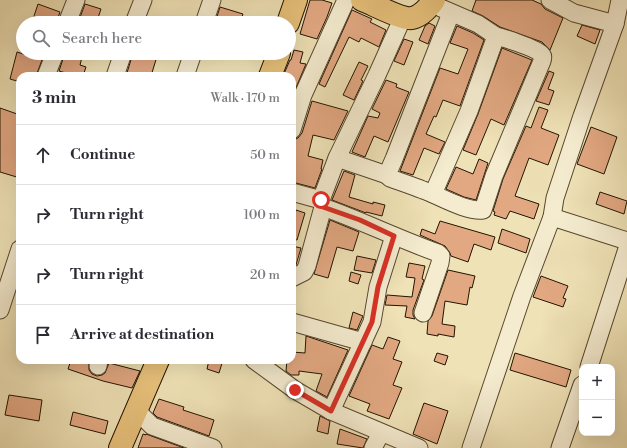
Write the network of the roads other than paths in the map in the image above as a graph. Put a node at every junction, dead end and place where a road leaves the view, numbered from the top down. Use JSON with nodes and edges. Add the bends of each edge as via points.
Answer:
{"nodes":[{"id":1,"x":76,"y":0,"type":"edge"},
{"id":2,"x":143,"y":0,"type":"edge"},
{"id":3,"x":212,"y":0,"type":"edge"},
{"id":4,"x":296,"y":0,"type":"edge"},
{"id":5,"x":346,"y":0,"type":"edge"},
{"id":6,"x":550,"y":0,"type":"edge"},
{"id":7,"x":620,"y":0,"type":"edge"},
{"id":8,"x":376,"y":3,"type":"edge"},
{"id":9,"x":439,"y":5,"type":"edge"},
{"id":10,"x":70,"y":16,"type":"edge"},
{"id":11,"x":137,"y":16,"type":"edge"},
{"id":12,"x":206,"y":16,"type":"edge"},
{"id":13,"x":290,"y":16,"type":"edge"},
{"id":14,"x":403,"y":18,"type":"junction"},
{"id":15,"x":615,"y":24,"type":"junction"},
{"id":16,"x":496,"y":36,"type":"junction"},
{"id":17,"x":52,"y":60,"type":"edge"},
{"id":18,"x":121,"y":60,"type":"edge"},
{"id":19,"x":191,"y":60,"type":"edge"},
{"id":20,"x":276,"y":60,"type":"edge"},
{"id":21,"x":48,"y":72,"type":"edge"},
{"id":22,"x":116,"y":72,"type":"edge"},
{"id":23,"x":186,"y":72,"type":"edge"},
{"id":24,"x":271,"y":72,"type":"edge"},
{"id":25,"x":296,"y":118,"type":"edge"},
{"id":26,"x":337,"y":158,"type":"junction"},
{"id":27,"x":387,"y":175,"type":"junction"},
{"id":28,"x":296,"y":194,"type":"edge"},
{"id":29,"x":433,"y":194,"type":"junction"},
{"id":30,"x":322,"y":204,"type":"junction"},
{"id":31,"x":552,"y":217,"type":"junction"},
{"id":32,"x":394,"y":236,"type":"junction"},
{"id":33,"x":627,"y":241,"type":"edge"},
{"id":34,"x":627,"y":249,"type":"edge"},
{"id":35,"x":16,"y":260,"type":"edge"},
{"id":36,"x":11,"y":274,"type":"edge"},
{"id":37,"x":296,"y":276,"type":"edge"},
{"id":38,"x":0,"y":310,"type":"edge"},
{"id":39,"x":423,"y":314,"type":"dead end"},
{"id":40,"x":296,"y":323,"type":"edge"},
{"id":41,"x":363,"y":342,"type":"junction"},
{"id":42,"x":156,"y":364,"type":"edge"},
{"id":43,"x":259,"y":364,"type":"edge"},
{"id":44,"x":590,"y":364,"type":"edge"},
{"id":45,"x":579,"y":394,"type":"edge"},
{"id":46,"x":137,"y":411,"type":"junction"},
{"id":47,"x":331,"y":411,"type":"junction"},
{"id":48,"x":381,"y":433,"type":"junction"},
{"id":49,"x":120,"y":448,"type":"edge"},
{"id":50,"x":213,"y":448,"type":"edge"},
{"id":51,"x":372,"y":448,"type":"edge"},
{"id":52,"x":419,"y":448,"type":"edge"},
{"id":53,"x":470,"y":448,"type":"edge"},
{"id":54,"x":560,"y":448,"type":"edge"}],
"edges":[{"from":1,"to":10,"type":"street"},
{"from":2,"to":11,"type":"street"},
{"from":3,"to":12,"type":"street"},
{"from":4,"to":13,"type":"main road"},
{"from":5,"to":25,"type":"street","via":[[303,96]]},
{"from":6,"to":15,"type":"street","via":[[574,12]]},
{"from":7,"to":15,"type":"street"},
{"from":8,"to":14,"type":"main road"},
{"from":9,"to":14,"type":"main road","via":[[411,19]]},
{"from":9,"to":16,"type":"street"},
{"from":9,"to":27,"type":"street","via":[[394,159]]},
{"from":14,"to":26,"type":"street"},
{"from":15,"to":31,"type":"street","via":[[555,198]]},
{"from":16,"to":29,"type":"street","via":[[469,111]]},
{"from":16,"to":29,"type":"street","via":[[539,52],[542,54],[542,61],[494,176],[483,210],[472,210]]},
{"from":17,"to":21,"type":"street"},
{"from":18,"to":22,"type":"street"},
{"from":19,"to":23,"type":"street"},
{"from":20,"to":24,"type":"main road"},
{"from":26,"to":27,"type":"street"},
{"from":26,"to":30,"type":"street"},
{"from":27,"to":29,"type":"street"},
{"from":28,"to":30,"type":"street"},
{"from":30,"to":32,"type":"street"},
{"from":30,"to":37,"type":"street","via":[[307,266],[304,272]]},
{"from":31,"to":33,"type":"street"},
{"from":31,"to":53,"type":"street"},
{"from":32,"to":39,"type":"street","via":[[441,256]]},
{"from":32,"to":41,"type":"street","via":[[378,287],[372,322]]},
{"from":34,"to":44,"type":"street"},
{"from":35,"to":36,"type":"street"},
{"from":36,"to":38,"type":"street"},
{"from":40,"to":41,"type":"street"},
{"from":41,"to":47,"type":"street"},
{"from":42,"to":46,"type":"main road"},
{"from":43,"to":47,"type":"street","via":[[295,390]]},
{"from":45,"to":54,"type":"street"},
{"from":46,"to":49,"type":"main road"},
{"from":46,"to":50,"type":"street","via":[[152,426]]},
{"from":47,"to":48,"type":"street"},
{"from":48,"to":51,"type":"street"},
{"from":48,"to":52,"type":"street"}]}
